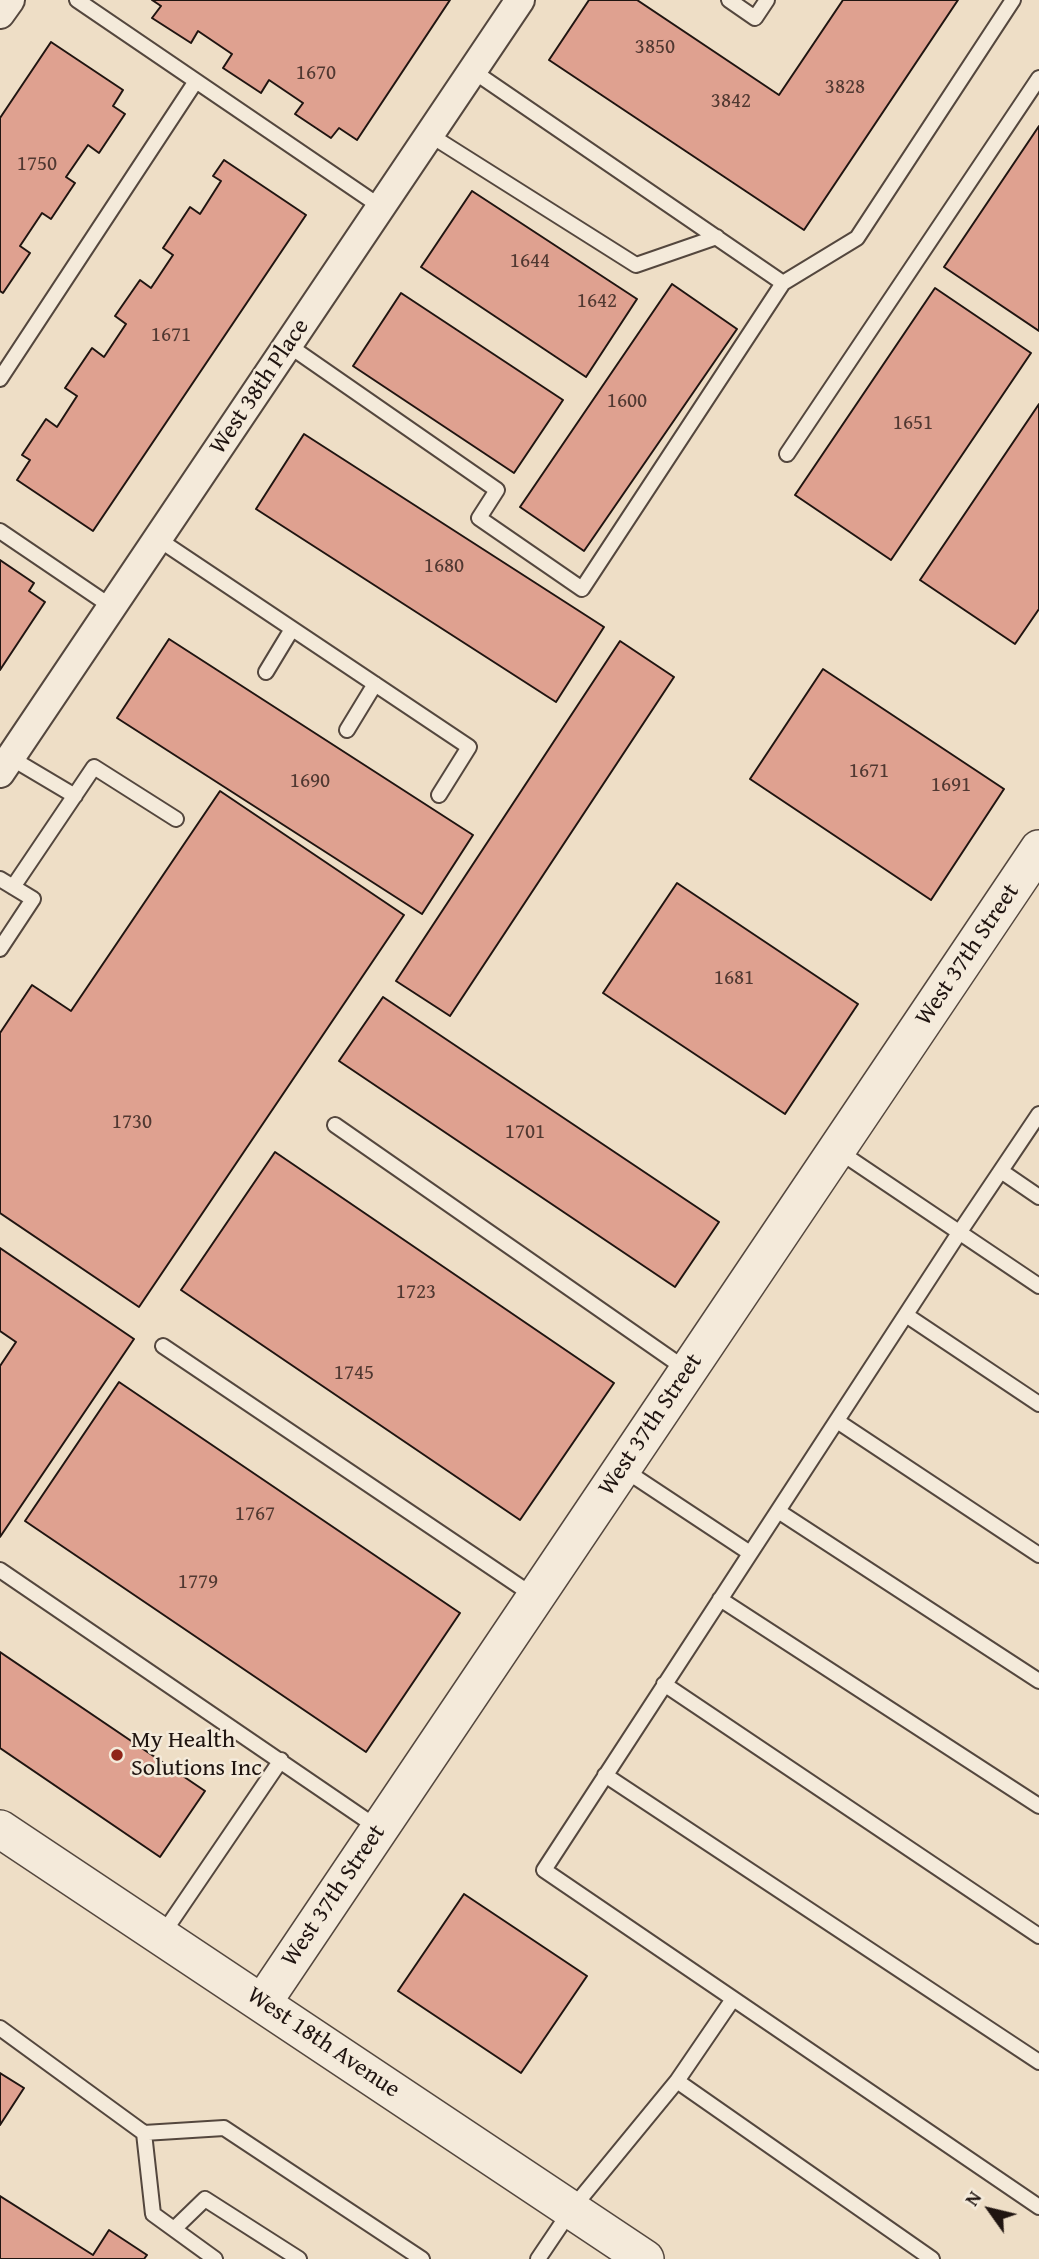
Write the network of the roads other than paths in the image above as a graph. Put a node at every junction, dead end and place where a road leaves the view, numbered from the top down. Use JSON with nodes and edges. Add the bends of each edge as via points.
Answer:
{"nodes":[{"id":1,"x":10,"y":0,"type":"edge"},
{"id":2,"x":77,"y":0,"type":"edge"},
{"id":3,"x":520,"y":0,"type":"edge"},
{"id":4,"x":729,"y":0,"type":"edge"},
{"id":5,"x":767,"y":0,"type":"edge"},
{"id":6,"x":1013,"y":0,"type":"edge"},
{"id":7,"x":0,"y":14,"type":"edge"},
{"id":8,"x":473,"y":71,"type":"junction"},
{"id":9,"x":1039,"y":78,"type":"edge"},
{"id":10,"x":196,"y":81,"type":"junction"},
{"id":11,"x":430,"y":135,"type":"junction"},
{"id":12,"x":381,"y":207,"type":"junction"},
{"id":13,"x":717,"y":237,"type":"junction"},
{"id":14,"x":783,"y":283,"type":"junction"},
{"id":15,"x":288,"y":345,"type":"junction"},
{"id":16,"x":0,"y":379,"type":"edge"},
{"id":17,"x":787,"y":454,"type":"dead end"},
{"id":18,"x":0,"y":531,"type":"edge"},
{"id":19,"x":158,"y":539,"type":"junction"},
{"id":20,"x":112,"y":607,"type":"junction"},
{"id":21,"x":292,"y":629,"type":"junction"},
{"id":22,"x":266,"y":672,"type":"dead end"},
{"id":23,"x":375,"y":684,"type":"junction"},
{"id":24,"x":347,"y":730,"type":"dead end"},
{"id":25,"x":5,"y":765,"type":"edge"},
{"id":26,"x":439,"y":795,"type":"dead end"},
{"id":27,"x":75,"y":796,"type":"junction"},
{"id":28,"x":176,"y":819,"type":"dead end"},
{"id":29,"x":1039,"y":849,"type":"edge"},
{"id":30,"x":6,"y":883,"type":"edge"},
{"id":31,"x":0,"y":949,"type":"edge"},
{"id":32,"x":1039,"y":1114,"type":"edge"},
{"id":33,"x":335,"y":1125,"type":"dead end"},
{"id":34,"x":837,"y":1150,"type":"junction"},
{"id":35,"x":1001,"y":1171,"type":"junction"},
{"id":36,"x":1039,"y":1197,"type":"edge"},
{"id":37,"x":959,"y":1233,"type":"junction"},
{"id":38,"x":1039,"y":1286,"type":"edge"},
{"id":39,"x":906,"y":1315,"type":"junction"},
{"id":40,"x":163,"y":1346,"type":"dead end"},
{"id":41,"x":688,"y":1370,"type":"junction"},
{"id":42,"x":1039,"y":1404,"type":"edge"},
{"id":43,"x":837,"y":1421,"type":"junction"},
{"id":44,"x":622,"y":1468,"type":"junction"},
{"id":45,"x":778,"y":1511,"type":"junction"},
{"id":46,"x":750,"y":1553,"type":"junction"},
{"id":47,"x":1039,"y":1555,"type":"edge"},
{"id":48,"x":0,"y":1570,"type":"edge"},
{"id":49,"x":535,"y":1597,"type":"junction"},
{"id":50,"x":720,"y":1599,"type":"junction"},
{"id":51,"x":1039,"y":1681,"type":"edge"},
{"id":52,"x":664,"y":1684,"type":"junction"},
{"id":53,"x":281,"y":1760,"type":"junction"},
{"id":54,"x":605,"y":1775,"type":"junction"},
{"id":55,"x":1039,"y":1806,"type":"edge"},
{"id":56,"x":0,"y":1829,"type":"edge"},
{"id":57,"x":379,"y":1829,"type":"junction"},
{"id":58,"x":162,"y":1936,"type":"junction"},
{"id":59,"x":1039,"y":1936,"type":"edge"},
{"id":60,"x":733,"y":1999,"type":"junction"},
{"id":61,"x":263,"y":2002,"type":"junction"},
{"id":62,"x":0,"y":2028,"type":"edge"},
{"id":63,"x":1039,"y":2062,"type":"edge"},
{"id":64,"x":677,"y":2081,"type":"junction"},
{"id":65,"x":144,"y":2133,"type":"junction"},
{"id":66,"x":1039,"y":2207,"type":"edge"},
{"id":67,"x":571,"y":2210,"type":"junction"},
{"id":68,"x":174,"y":2229,"type":"junction"},
{"id":69,"x":215,"y":2259,"type":"edge"},
{"id":70,"x":299,"y":2259,"type":"edge"},
{"id":71,"x":422,"y":2259,"type":"edge"},
{"id":72,"x":538,"y":2259,"type":"edge"},
{"id":73,"x":645,"y":2259,"type":"edge"},
{"id":74,"x":932,"y":2259,"type":"edge"}],
"edges":[{"from":1,"to":7,"type":"street"},
{"from":2,"to":10,"type":"lane"},
{"from":3,"to":8,"type":"street","name":"West 38th Place"},
{"from":4,"to":5,"type":"lane","via":[[755,18]]},
{"from":6,"to":14,"type":"lane","via":[[857,238]]},
{"from":8,"to":11,"type":"street","name":"West 38th Place"},
{"from":8,"to":13,"type":"lane"},
{"from":9,"to":17,"type":"lane"},
{"from":10,"to":12,"type":"lane"},
{"from":10,"to":16,"type":"lane"},
{"from":11,"to":12,"type":"street","name":"West 38th Place"},
{"from":11,"to":13,"type":"lane","via":[[636,265]]},
{"from":12,"to":15,"type":"street","name":"West 38th Place"},
{"from":13,"to":14,"type":"lane"},
{"from":14,"to":15,"type":"lane","via":[[582,589],[479,518],[497,490]]},
{"from":15,"to":19,"type":"street","name":"West 38th Place"},
{"from":18,"to":20,"type":"lane"},
{"from":19,"to":20,"type":"street","name":"West 38th Place"},
{"from":19,"to":21,"type":"lane"},
{"from":20,"to":25,"type":"street","name":"West 38th Place"},
{"from":21,"to":22,"type":"lane"},
{"from":21,"to":23,"type":"lane"},
{"from":23,"to":24,"type":"lane"},
{"from":23,"to":26,"type":"lane","via":[[469,747]]},
{"from":25,"to":27,"type":"lane"},
{"from":27,"to":28,"type":"lane","via":[[94,766]]},
{"from":27,"to":30,"type":"lane"},
{"from":29,"to":34,"type":"street","name":"West 37th Street"},
{"from":30,"to":31,"type":"lane","via":[[33,899]]},
{"from":32,"to":35,"type":"lane"},
{"from":33,"to":41,"type":"lane"},
{"from":34,"to":37,"type":"lane"},
{"from":34,"to":41,"type":"street","name":"West 37th Street"},
{"from":35,"to":36,"type":"lane"},
{"from":35,"to":37,"type":"lane"},
{"from":37,"to":38,"type":"lane"},
{"from":37,"to":39,"type":"lane"},
{"from":39,"to":42,"type":"lane"},
{"from":39,"to":43,"type":"lane"},
{"from":40,"to":49,"type":"lane"},
{"from":41,"to":44,"type":"street","name":"West 37th Street"},
{"from":43,"to":45,"type":"lane"},
{"from":43,"to":47,"type":"lane"},
{"from":44,"to":46,"type":"lane"},
{"from":44,"to":49,"type":"street","name":"West 37th Street"},
{"from":45,"to":46,"type":"lane"},
{"from":45,"to":51,"type":"lane"},
{"from":46,"to":50,"type":"lane"},
{"from":48,"to":53,"type":"lane"},
{"from":49,"to":57,"type":"street","name":"West 37th Street"},
{"from":50,"to":52,"type":"lane"},
{"from":50,"to":55,"type":"lane"},
{"from":52,"to":54,"type":"lane"},
{"from":52,"to":59,"type":"lane"},
{"from":53,"to":57,"type":"lane"},
{"from":53,"to":58,"type":"lane"},
{"from":54,"to":60,"type":"lane","via":[[544,1870]]},
{"from":54,"to":63,"type":"lane"},
{"from":56,"to":58,"type":"street","name":"West 18th Avenue"},
{"from":57,"to":61,"type":"street","name":"West 37th Street"},
{"from":58,"to":61,"type":"street","name":"West 18th Avenue"},
{"from":60,"to":64,"type":"lane"},
{"from":60,"to":66,"type":"lane"},
{"from":61,"to":67,"type":"street","name":"West 18th Avenue"},
{"from":62,"to":65,"type":"lane"},
{"from":64,"to":67,"type":"lane"},
{"from":64,"to":74,"type":"lane"},
{"from":65,"to":68,"type":"lane","via":[[153,2214]]},
{"from":65,"to":71,"type":"lane","via":[[224,2128]]},
{"from":67,"to":72,"type":"lane"},
{"from":67,"to":73,"type":"street","name":"West 18th Avenue"},
{"from":68,"to":69,"type":"lane"},
{"from":68,"to":70,"type":"lane","via":[[205,2199]]}]}
